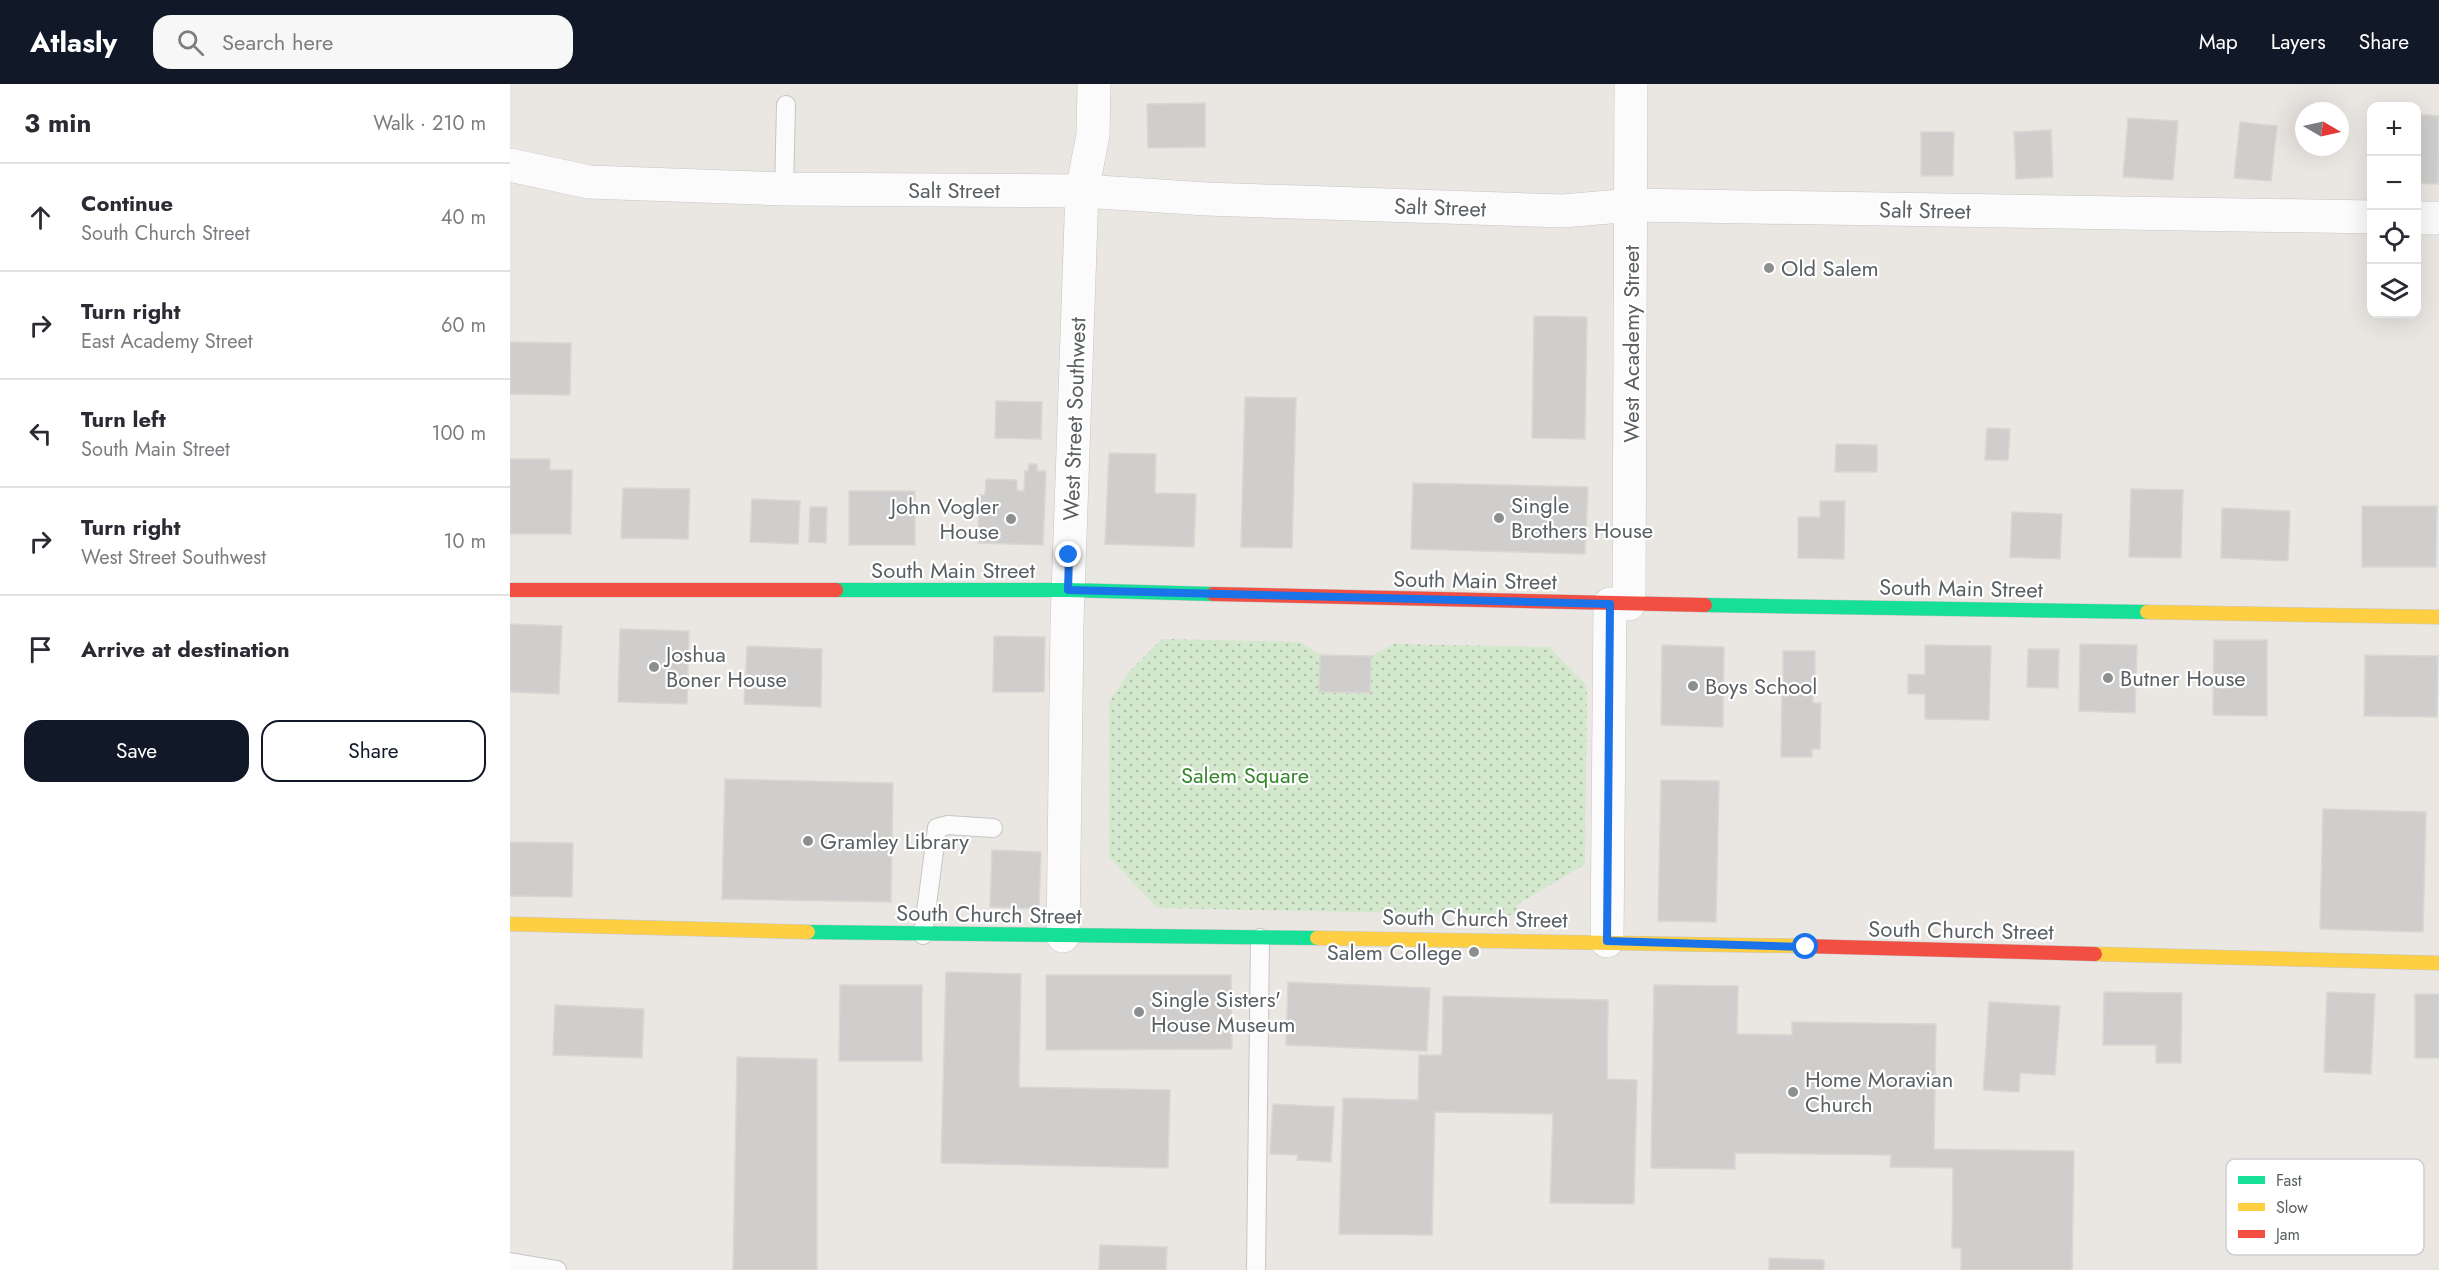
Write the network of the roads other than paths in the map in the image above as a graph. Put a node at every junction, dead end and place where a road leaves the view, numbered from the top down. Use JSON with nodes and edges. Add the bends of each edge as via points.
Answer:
{"nodes":[{"id":1,"x":1094,"y":84,"type":"edge"},
{"id":2,"x":1631,"y":84,"type":"edge"},
{"id":3,"x":786,"y":105,"type":"dead end"},
{"id":4,"x":510,"y":165,"type":"edge"},
{"id":5,"x":784,"y":189,"type":"junction"},
{"id":6,"x":1082,"y":191,"type":"junction"},
{"id":7,"x":1632,"y":205,"type":"junction"},
{"id":8,"x":2367,"y":217,"type":"edge"},
{"id":9,"x":2421,"y":218,"type":"edge"},
{"id":10,"x":2439,"y":218,"type":"edge"},
{"id":11,"x":510,"y":590,"type":"edge"},
{"id":12,"x":1068,"y":590,"type":"junction"},
{"id":13,"x":1619,"y":604,"type":"junction"},
{"id":14,"x":2439,"y":617,"type":"edge"},
{"id":15,"x":993,"y":828,"type":"dead end"},
{"id":16,"x":510,"y":924,"type":"edge"},
{"id":17,"x":923,"y":935,"type":"junction"},
{"id":18,"x":1063,"y":936,"type":"junction"},
{"id":19,"x":1260,"y":938,"type":"junction"},
{"id":20,"x":1607,"y":941,"type":"junction"},
{"id":21,"x":2439,"y":963,"type":"edge"},
{"id":22,"x":510,"y":1262,"type":"edge"},
{"id":23,"x":557,"y":1270,"type":"edge"},
{"id":24,"x":1257,"y":1270,"type":"edge"}],
"edges":[{"from":1,"to":6,"type":"street","name":"West Street Southwest","via":[[1093,135]]},
{"from":2,"to":7,"type":"street","name":"West Academy Street"},
{"from":3,"to":5,"type":"lane"},
{"from":4,"to":5,"type":"street","name":"Salt Street","via":[[589,182]]},
{"from":5,"to":6,"type":"street","name":"Salt Street"},
{"from":6,"to":7,"type":"street","name":"Salt Street","via":[[1563,211]]},
{"from":6,"to":12,"type":"street","name":"West Street Southwest"},
{"from":7,"to":8,"type":"street","name":"Salt Street"},
{"from":7,"to":13,"type":"street","name":"West Academy Street"},
{"from":9,"to":10,"type":"street"},
{"from":11,"to":12,"type":"street","name":"South Main Street"},
{"from":12,"to":13,"type":"street","name":"South Main Street"},
{"from":12,"to":18,"type":"street","name":"West Street Southwest"},
{"from":13,"to":14,"type":"street","name":"South Main Street"},
{"from":13,"to":20,"type":"street","name":"West Academy Street"},
{"from":15,"to":17,"type":"lane","via":[[937,828]]},
{"from":16,"to":17,"type":"street","name":"South Church Street"},
{"from":17,"to":18,"type":"street","name":"South Church Street"},
{"from":18,"to":19,"type":"street","name":"South Church Street"},
{"from":19,"to":20,"type":"street","name":"South Church Street"},
{"from":19,"to":24,"type":"lane"},
{"from":20,"to":21,"type":"street","name":"South Church Street"},
{"from":22,"to":23,"type":"lane"}]}
